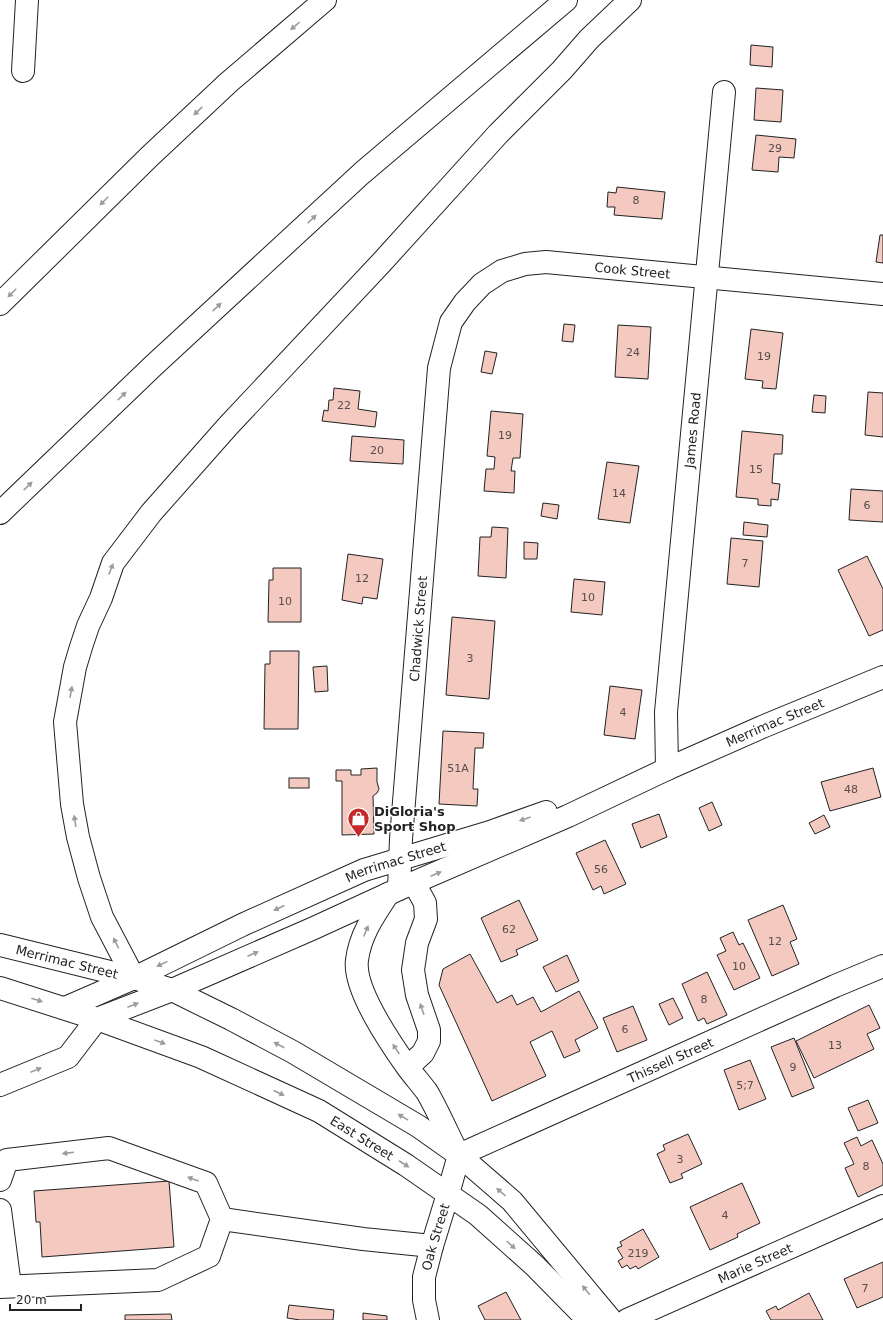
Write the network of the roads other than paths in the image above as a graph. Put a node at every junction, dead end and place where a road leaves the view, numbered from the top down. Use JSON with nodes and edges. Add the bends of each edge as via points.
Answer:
{"nodes":[{"id":1,"x":27,"y":0,"type":"edge"},
{"id":2,"x":325,"y":0,"type":"edge"},
{"id":3,"x":566,"y":0,"type":"edge"},
{"id":4,"x":630,"y":0,"type":"edge"},
{"id":5,"x":23,"y":71,"type":"dead end"},
{"id":6,"x":724,"y":92,"type":"dead end"},
{"id":7,"x":707,"y":277,"type":"junction"},
{"id":8,"x":883,"y":294,"type":"edge"},
{"id":9,"x":0,"y":304,"type":"edge"},
{"id":10,"x":439,"y":368,"type":"joint"},
{"id":11,"x":0,"y":513,"type":"edge"},
{"id":12,"x":883,"y":677,"type":"edge"},
{"id":13,"x":667,"y":768,"type":"junction"},
{"id":14,"x":400,"y":860,"type":"junction"},
{"id":15,"x":400,"y":889,"type":"junction"},
{"id":16,"x":0,"y":945,"type":"edge"},
{"id":17,"x":883,"y":966,"type":"edge"},
{"id":18,"x":134,"y":978,"type":"junction"},
{"id":19,"x":0,"y":988,"type":"edge"},
{"id":20,"x":172,"y":990,"type":"junction"},
{"id":21,"x":65,"y":1008,"type":"junction"},
{"id":22,"x":97,"y":1019,"type":"junction"},
{"id":23,"x":408,"y":1067,"type":"junction"},
{"id":24,"x":0,"y":1085,"type":"edge"},
{"id":25,"x":458,"y":1155,"type":"junction"},
{"id":26,"x":0,"y":1180,"type":"edge"},
{"id":27,"x":448,"y":1194,"type":"junction"},
{"id":28,"x":883,"y":1206,"type":"edge"},
{"id":29,"x":0,"y":1210,"type":"edge"},
{"id":30,"x":222,"y":1219,"type":"junction"},
{"id":31,"x":432,"y":1246,"type":"junction"},
{"id":32,"x":5,"y":1286,"type":"edge"},
{"id":33,"x":428,"y":1320,"type":"edge"},
{"id":34,"x":588,"y":1320,"type":"edge"},
{"id":35,"x":611,"y":1320,"type":"edge"},
{"id":36,"x":627,"y":1320,"type":"edge"}],
"edges":[{"from":1,"to":5,"type":"main road"},
{"from":2,"to":9,"type":"main road","one_way":true,"via":[[223,87]]},
{"from":11,"to":3,"type":"main road","one_way":true,"via":[[153,366],[362,173]]},
{"from":18,"to":4,"type":"main road","one_way":true,"via":[[102,917],[89,878],[72,804],[65,722],[81,647],[113,563],[151,513],[228,426],[498,134]]},
{"from":6,"to":7,"type":"main road","name":"James Road"},
{"from":7,"to":8,"type":"main road","name":"Cook Street"},
{"from":7,"to":10,"type":"main road","name":"Cook Street","via":[[546,262],[524,264],[502,271],[482,284],[451,322]]},
{"from":7,"to":13,"type":"main road","name":"James Road","via":[[666,712]]},
{"from":10,"to":14,"type":"main road","name":"Chadwick Street"},
{"from":12,"to":13,"type":"main road","name":"Merrimac Street"},
{"from":13,"to":14,"type":"main road","name":"Merrimac Street","one_way":true,"via":[[497,829]]},
{"from":15,"to":13,"type":"main road","name":"Merrimac Street","one_way":true,"via":[[568,816]]},
{"from":14,"to":15,"type":"main road","name":"Chadwick Street"},
{"from":14,"to":18,"type":"main road","name":"Merrimac Street","one_way":true,"via":[[364,870],[314,892]]},
{"from":20,"to":15,"type":"main road","name":"Merrimac Street","one_way":true},
{"from":23,"to":15,"type":"main road","one_way":true,"via":[[423,1053],[429,1041],[429,1030],[417,995],[413,970],[417,943],[426,919],[425,903]]},
{"from":23,"to":15,"type":"main road","one_way":true,"via":[[376,1019],[358,976],[356,961],[367,927]]},
{"from":16,"to":18,"type":"main road","name":"Merrimac Street"},
{"from":17,"to":25,"type":"main road","name":"Thissell Street"},
{"from":18,"to":20,"type":"main road","name":"Merrimac Street"},
{"from":18,"to":21,"type":"main road","name":"Merrimac Street"},
{"from":19,"to":21,"type":"main road","one_way":true},
{"from":22,"to":20,"type":"main road","name":"Merrimac Street","one_way":true},
{"from":25,"to":20,"type":"main road","one_way":true,"via":[[418,1126],[293,1052]]},
{"from":21,"to":22,"type":"main road"},
{"from":24,"to":22,"type":"main road","one_way":true,"via":[[68,1057]]},
{"from":22,"to":27,"type":"main road","name":"East Street","one_way":true,"via":[[201,1057],[319,1112]]},
{"from":23,"to":25,"type":"main road","via":[[426,1092]]},
{"from":25,"to":27,"type":"main road","name":"Oak Street"},
{"from":35,"to":25,"type":"main road","one_way":true,"via":[[512,1201]]},
{"from":30,"to":26,"type":"main road","one_way":true,"via":[[206,1184],[109,1148],[7,1160]]},
{"from":27,"to":31,"type":"main road","name":"Oak Street"},
{"from":27,"to":34,"type":"main road","name":"East Street","one_way":true,"via":[[478,1215],[535,1266]]},
{"from":28,"to":36,"type":"main road","name":"Marie Street"},
{"from":29,"to":32,"type":"main road"},
{"from":30,"to":31,"type":"main road"},
{"from":30,"to":32,"type":"main road","via":[[208,1256],[158,1280]]},
{"from":31,"to":33,"type":"main road","name":"Oak Street","via":[[424,1277],[424,1300]]}]}
